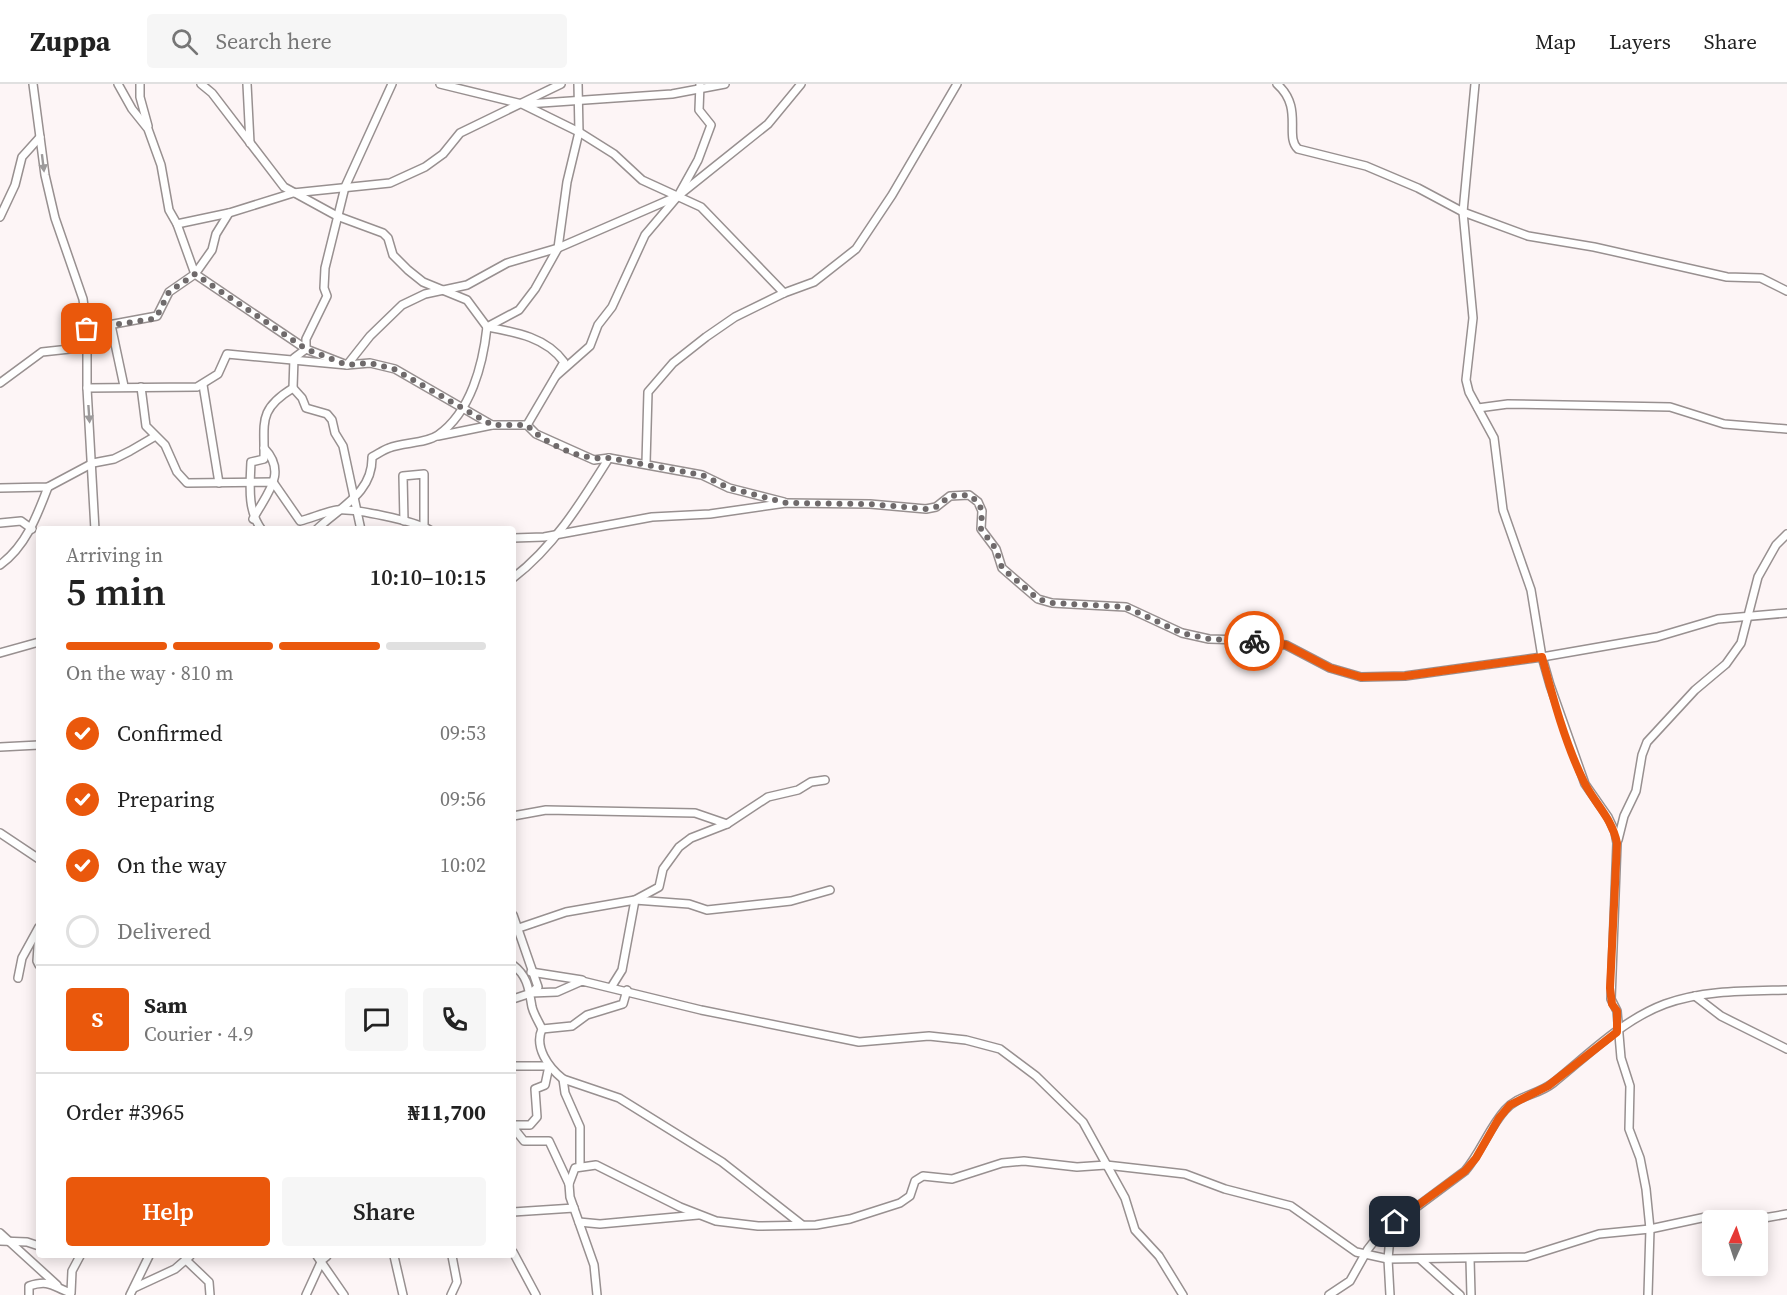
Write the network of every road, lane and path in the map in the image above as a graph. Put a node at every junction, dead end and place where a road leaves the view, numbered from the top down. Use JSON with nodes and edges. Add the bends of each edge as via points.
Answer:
{"nodes":[{"id":1,"x":33,"y":84,"type":"edge"},
{"id":2,"x":118,"y":84,"type":"edge"},
{"id":3,"x":140,"y":84,"type":"edge"},
{"id":4,"x":201,"y":84,"type":"edge"},
{"id":5,"x":247,"y":84,"type":"edge"},
{"id":6,"x":392,"y":84,"type":"edge"},
{"id":7,"x":440,"y":84,"type":"edge"},
{"id":8,"x":561,"y":84,"type":"edge"},
{"id":9,"x":578,"y":84,"type":"edge"},
{"id":10,"x":725,"y":84,"type":"edge"},
{"id":11,"x":801,"y":84,"type":"edge"},
{"id":12,"x":957,"y":84,"type":"edge"},
{"id":13,"x":1277,"y":84,"type":"edge"},
{"id":14,"x":1475,"y":84,"type":"edge"},
{"id":15,"x":700,"y":85,"type":"edge"},
{"id":16,"x":580,"y":101,"type":"junction"},
{"id":17,"x":522,"y":104,"type":"junction"},
{"id":18,"x":148,"y":129,"type":"junction"},
{"id":19,"x":579,"y":132,"type":"junction"},
{"id":20,"x":40,"y":137,"type":"junction"},
{"id":21,"x":250,"y":143,"type":"junction"},
{"id":22,"x":345,"y":187,"type":"junction"},
{"id":23,"x":296,"y":193,"type":"junction"},
{"id":24,"x":678,"y":196,"type":"junction"},
{"id":25,"x":1463,"y":212,"type":"junction"},
{"id":26,"x":229,"y":213,"type":"junction"},
{"id":27,"x":337,"y":216,"type":"junction"},
{"id":28,"x":0,"y":217,"type":"edge"},
{"id":29,"x":177,"y":224,"type":"junction"},
{"id":30,"x":558,"y":248,"type":"junction"},
{"id":31,"x":195,"y":274,"type":"junction"},
{"id":32,"x":444,"y":289,"type":"junction"},
{"id":33,"x":1787,"y":291,"type":"edge"},
{"id":34,"x":784,"y":293,"type":"junction"},
{"id":35,"x":111,"y":325,"type":"junction"},
{"id":36,"x":487,"y":327,"type":"junction"},
{"id":37,"x":87,"y":329,"type":"junction"},
{"id":38,"x":88,"y":347,"type":"junction"},
{"id":39,"x":306,"y":349,"type":"junction"},
{"id":40,"x":294,"y":358,"type":"junction"},
{"id":41,"x":347,"y":365,"type":"junction"},
{"id":42,"x":556,"y":376,"type":"junction"},
{"id":43,"x":0,"y":383,"type":"edge"},
{"id":44,"x":203,"y":385,"type":"junction"},
{"id":45,"x":124,"y":386,"type":"junction"},
{"id":46,"x":141,"y":387,"type":"junction"},
{"id":47,"x":87,"y":388,"type":"junction"},
{"id":48,"x":293,"y":388,"type":"junction"},
{"id":49,"x":462,"y":406,"type":"junction"},
{"id":50,"x":1478,"y":408,"type":"junction"},
{"id":51,"x":492,"y":425,"type":"junction"},
{"id":52,"x":527,"y":425,"type":"junction"},
{"id":53,"x":1787,"y":429,"type":"edge"},
{"id":54,"x":438,"y":436,"type":"junction"},
{"id":55,"x":154,"y":437,"type":"junction"},
{"id":56,"x":264,"y":448,"type":"junction"},
{"id":57,"x":609,"y":458,"type":"junction"},
{"id":58,"x":93,"y":463,"type":"junction"},
{"id":59,"x":646,"y":463,"type":"junction"},
{"id":60,"x":273,"y":482,"type":"junction"},
{"id":61,"x":219,"y":483,"type":"junction"},
{"id":62,"x":250,"y":484,"type":"junction"},
{"id":63,"x":48,"y":487,"type":"junction"},
{"id":64,"x":0,"y":488,"type":"edge"},
{"id":65,"x":355,"y":497,"type":"junction"},
{"id":66,"x":786,"y":503,"type":"junction"},
{"id":67,"x":337,"y":510,"type":"junction"},
{"id":68,"x":356,"y":511,"type":"junction"},
{"id":69,"x":253,"y":519,"type":"junction"},
{"id":70,"x":404,"y":520,"type":"junction"},
{"id":71,"x":0,"y":523,"type":"edge"},
{"id":72,"x":95,"y":526,"type":"edge"},
{"id":73,"x":259,"y":526,"type":"edge"},
{"id":74,"x":320,"y":526,"type":"edge"},
{"id":75,"x":360,"y":526,"type":"edge"},
{"id":76,"x":421,"y":526,"type":"edge"},
{"id":77,"x":427,"y":526,"type":"edge"},
{"id":78,"x":32,"y":529,"type":"junction"},
{"id":79,"x":556,"y":534,"type":"junction"},
{"id":80,"x":1787,"y":534,"type":"edge"},
{"id":81,"x":516,"y":538,"type":"edge"},
{"id":82,"x":0,"y":566,"type":"edge"},
{"id":83,"x":516,"y":576,"type":"edge"},
{"id":84,"x":1787,"y":613,"type":"edge"},
{"id":85,"x":1749,"y":617,"type":"junction"},
{"id":86,"x":36,"y":643,"type":"edge"},
{"id":87,"x":0,"y":653,"type":"edge"},
{"id":88,"x":1542,"y":657,"type":"junction"},
{"id":89,"x":36,"y":745,"type":"edge"},
{"id":90,"x":0,"y":747,"type":"edge"},
{"id":91,"x":825,"y":780,"type":"dead end"},
{"id":92,"x":516,"y":815,"type":"edge"},
{"id":93,"x":727,"y":824,"type":"junction"},
{"id":94,"x":0,"y":833,"type":"edge"},
{"id":95,"x":1617,"y":843,"type":"junction"},
{"id":96,"x":36,"y":857,"type":"edge"},
{"id":97,"x":830,"y":890,"type":"dead end"},
{"id":98,"x":635,"y":900,"type":"junction"},
{"id":99,"x":516,"y":928,"type":"edge"},
{"id":100,"x":36,"y":933,"type":"edge"},
{"id":101,"x":516,"y":967,"type":"edge"},
{"id":102,"x":533,"y":973,"type":"junction"},
{"id":103,"x":18,"y":978,"type":"dead end"},
{"id":104,"x":582,"y":981,"type":"junction"},
{"id":105,"x":612,"y":986,"type":"junction"},
{"id":106,"x":627,"y":990,"type":"junction"},
{"id":107,"x":1787,"y":990,"type":"edge"},
{"id":108,"x":531,"y":993,"type":"junction"},
{"id":109,"x":1695,"y":996,"type":"junction"},
{"id":110,"x":516,"y":998,"type":"edge"},
{"id":111,"x":542,"y":1029,"type":"junction"},
{"id":112,"x":1617,"y":1032,"type":"junction"},
{"id":113,"x":1787,"y":1049,"type":"edge"},
{"id":114,"x":516,"y":1066,"type":"edge"},
{"id":115,"x":549,"y":1066,"type":"junction"},
{"id":116,"x":562,"y":1079,"type":"junction"},
{"id":117,"x":516,"y":1125,"type":"edge"},
{"id":118,"x":516,"y":1131,"type":"edge"},
{"id":119,"x":580,"y":1165,"type":"junction"},
{"id":120,"x":1106,"y":1165,"type":"junction"},
{"id":121,"x":569,"y":1184,"type":"junction"},
{"id":122,"x":574,"y":1208,"type":"junction"},
{"id":123,"x":516,"y":1212,"type":"edge"},
{"id":124,"x":1787,"y":1214,"type":"edge"},
{"id":125,"x":701,"y":1215,"type":"junction"},
{"id":126,"x":579,"y":1222,"type":"junction"},
{"id":127,"x":801,"y":1224,"type":"junction"},
{"id":128,"x":1391,"y":1226,"type":"junction"},
{"id":129,"x":1650,"y":1229,"type":"junction"},
{"id":130,"x":0,"y":1233,"type":"edge"},
{"id":131,"x":0,"y":1241,"type":"edge"},
{"id":132,"x":10,"y":1242,"type":"junction"},
{"id":133,"x":36,"y":1245,"type":"edge"},
{"id":134,"x":1364,"y":1256,"type":"junction"},
{"id":135,"x":79,"y":1258,"type":"edge"},
{"id":136,"x":148,"y":1258,"type":"edge"},
{"id":137,"x":189,"y":1258,"type":"edge"},
{"id":138,"x":322,"y":1258,"type":"edge"},
{"id":139,"x":323,"y":1258,"type":"edge"},
{"id":140,"x":394,"y":1258,"type":"edge"},
{"id":141,"x":452,"y":1258,"type":"edge"},
{"id":142,"x":516,"y":1258,"type":"edge"},
{"id":143,"x":1388,"y":1259,"type":"junction"},
{"id":144,"x":1470,"y":1259,"type":"junction"},
{"id":145,"x":1421,"y":1260,"type":"junction"},
{"id":146,"x":57,"y":1285,"type":"junction"},
{"id":147,"x":132,"y":1291,"type":"edge"},
{"id":148,"x":29,"y":1295,"type":"edge"},
{"id":149,"x":210,"y":1295,"type":"edge"},
{"id":150,"x":306,"y":1295,"type":"edge"},
{"id":151,"x":344,"y":1295,"type":"edge"},
{"id":152,"x":403,"y":1295,"type":"edge"},
{"id":153,"x":451,"y":1295,"type":"edge"},
{"id":154,"x":536,"y":1295,"type":"edge"},
{"id":155,"x":597,"y":1295,"type":"edge"},
{"id":156,"x":1183,"y":1295,"type":"edge"},
{"id":157,"x":1329,"y":1295,"type":"edge"},
{"id":158,"x":1390,"y":1295,"type":"edge"},
{"id":159,"x":1460,"y":1295,"type":"edge"},
{"id":160,"x":1471,"y":1295,"type":"edge"},
{"id":161,"x":1648,"y":1295,"type":"edge"}],
"edges":[{"from":1,"to":20,"type":"street"},
{"from":2,"to":18,"type":"street"},
{"from":3,"to":18,"type":"street"},
{"from":4,"to":21,"type":"street"},
{"from":5,"to":21,"type":"street"},
{"from":6,"to":22,"type":"street"},
{"from":7,"to":17,"type":"street"},
{"from":8,"to":17,"type":"street"},
{"from":9,"to":16,"type":"street"},
{"from":10,"to":15,"type":"street"},
{"from":11,"to":24,"type":"street","via":[[768,124]]},
{"from":12,"to":34,"type":"street","via":[[856,249],[814,282]]},
{"from":13,"to":25,"type":"street","via":[[1287,92],[1293,106],[1293,142],[1298,149],[1366,166]]},
{"from":14,"to":25,"type":"street"},
{"from":15,"to":16,"type":"street","via":[[672,94]]},
{"from":15,"to":24,"type":"street","via":[[699,110],[711,125]]},
{"from":16,"to":17,"type":"street"},
{"from":16,"to":19,"type":"street"},
{"from":17,"to":19,"type":"street"},
{"from":17,"to":22,"type":"street","via":[[460,133],[443,154],[409,175],[390,183]]},
{"from":18,"to":29,"type":"street","via":[[161,165],[169,210]]},
{"from":19,"to":24,"type":"street","via":[[614,154],[642,180]]},
{"from":19,"to":30,"type":"street"},
{"from":20,"to":28,"type":"street","via":[[22,158]]},
{"from":20,"to":37,"type":"street","one_way":true,"via":[[55,218],[83,299]]},
{"from":21,"to":23,"type":"street","via":[[284,187]]},
{"from":22,"to":23,"type":"street"},
{"from":22,"to":27,"type":"street"},
{"from":23,"to":26,"type":"street"},
{"from":23,"to":27,"type":"street"},
{"from":24,"to":30,"type":"street"},
{"from":24,"to":34,"type":"street","via":[[700,207]]},
{"from":24,"to":42,"type":"street","via":[[645,235],[590,346]]},
{"from":25,"to":33,"type":"street","via":[[1538,239],[1594,247],[1727,277],[1761,278]]},
{"from":25,"to":50,"type":"street","via":[[1473,318],[1466,380]]},
{"from":26,"to":29,"type":"street"},
{"from":26,"to":31,"type":"street","via":[[216,234],[212,250]]},
{"from":27,"to":32,"type":"street","via":[[383,233],[393,255],[408,270],[423,282]]},
{"from":27,"to":39,"type":"street","via":[[325,268],[327,296],[306,339]]},
{"from":29,"to":31,"type":"street"},
{"from":30,"to":32,"type":"street","via":[[507,263],[467,285]]},
{"from":30,"to":36,"type":"street","via":[[519,310]]},
{"from":31,"to":35,"type":"street","via":[[169,292],[157,316]]},
{"from":31,"to":39,"type":"street"},
{"from":32,"to":36,"type":"street","via":[[467,300]]},
{"from":32,"to":41,"type":"street","via":[[402,305]]},
{"from":34,"to":59,"type":"street","via":[[735,317],[706,337],[673,363],[648,393]]},
{"from":35,"to":37,"type":"street"},
{"from":35,"to":45,"type":"street"},
{"from":36,"to":42,"type":"street","via":[[519,332],[557,352],[564,362]]},
{"from":36,"to":49,"type":"street","via":[[476,381]]},
{"from":37,"to":38,"type":"street"},
{"from":38,"to":43,"type":"street","via":[[42,352]]},
{"from":38,"to":47,"type":"street"},
{"from":39,"to":40,"type":"street"},
{"from":39,"to":41,"type":"street"},
{"from":40,"to":41,"type":"street"},
{"from":40,"to":44,"type":"street","via":[[227,354],[218,374]]},
{"from":40,"to":48,"type":"street"},
{"from":41,"to":49,"type":"street","via":[[370,363],[394,369]]},
{"from":42,"to":52,"type":"street"},
{"from":44,"to":46,"type":"street"},
{"from":44,"to":61,"type":"street"},
{"from":45,"to":46,"type":"street"},
{"from":45,"to":47,"type":"street"},
{"from":46,"to":55,"type":"street","via":[[146,426]]},
{"from":47,"to":58,"type":"street","one_way":true},
{"from":48,"to":56,"type":"street","via":[[280,396],[263,418]]},
{"from":48,"to":65,"type":"street","via":[[306,408],[327,414],[332,420],[343,446]]},
{"from":49,"to":51,"type":"street"},
{"from":49,"to":54,"type":"street"},
{"from":50,"to":53,"type":"street","via":[[1508,404],[1670,407],[1724,424]]},
{"from":50,"to":88,"type":"street","via":[[1494,438],[1503,510],[1532,590]]},
{"from":51,"to":52,"type":"street"},
{"from":51,"to":54,"type":"street"},
{"from":52,"to":57,"type":"street","via":[[536,434],[583,456],[594,460]]},
{"from":54,"to":65,"type":"street","via":[[389,448],[372,457],[373,471],[367,485]]},
{"from":55,"to":58,"type":"street","via":[[114,459]]},
{"from":55,"to":61,"type":"street","via":[[165,445],[177,472],[187,483]]},
{"from":56,"to":60,"type":"street","via":[[277,468]]},
{"from":56,"to":62,"type":"street","via":[[264,459],[251,462]]},
{"from":57,"to":59,"type":"street"},
{"from":57,"to":79,"type":"street"},
{"from":58,"to":63,"type":"street"},
{"from":58,"to":72,"type":"street"},
{"from":59,"to":66,"type":"street","via":[[702,475],[729,488]]},
{"from":60,"to":62,"type":"street"},
{"from":60,"to":67,"type":"street","via":[[300,521]]},
{"from":60,"to":69,"type":"street"},
{"from":61,"to":62,"type":"street"},
{"from":62,"to":69,"type":"street"},
{"from":63,"to":64,"type":"street"},
{"from":63,"to":78,"type":"street"},
{"from":65,"to":67,"type":"street"},
{"from":65,"to":68,"type":"street"},
{"from":66,"to":79,"type":"street","via":[[710,514],[652,517]]},
{"from":66,"to":88,"type":"street","via":[[926,509],[936,507],[950,496],[969,495],[978,502],[981,529],[996,549],[1002,568],[1038,599],[1126,607],[1182,633],[1286,645],[1330,668],[1361,677],[1405,676]]},
{"from":67,"to":68,"type":"street"},
{"from":67,"to":74,"type":"street"},
{"from":68,"to":70,"type":"street"},
{"from":68,"to":75,"type":"street"},
{"from":69,"to":73,"type":"street"},
{"from":70,"to":76,"type":"street"},
{"from":70,"to":77,"type":"street","via":[[403,476],[424,474]]},
{"from":71,"to":78,"type":"street","via":[[21,521]]},
{"from":78,"to":82,"type":"street"},
{"from":79,"to":81,"type":"street"},
{"from":79,"to":83,"type":"street","via":[[532,564]]},
{"from":80,"to":85,"type":"street","via":[[1758,577]]},
{"from":84,"to":85,"type":"street"},
{"from":85,"to":88,"type":"street","via":[[1718,619],[1657,637]]},
{"from":85,"to":95,"type":"street","via":[[1741,643],[1726,664],[1695,690],[1647,742],[1636,791]]},
{"from":86,"to":87,"type":"street"},
{"from":88,"to":95,"type":"street","via":[[1585,783],[1608,817]]},
{"from":89,"to":90,"type":"street"},
{"from":91,"to":93,"type":"street","via":[[768,797]]},
{"from":92,"to":93,"type":"street","via":[[546,810],[694,813]]},
{"from":93,"to":98,"type":"street","via":[[679,847],[663,869],[659,887]]},
{"from":94,"to":96,"type":"street"},
{"from":95,"to":112,"type":"street","via":[[1610,988],[1617,1011]]},
{"from":97,"to":98,"type":"street","via":[[791,902],[707,910],[688,904]]},
{"from":98,"to":99,"type":"street","via":[[566,912]]},
{"from":98,"to":105,"type":"street","via":[[622,970]]},
{"from":99,"to":102,"type":"street"},
{"from":100,"to":103,"type":"street","via":[[22,958]]},
{"from":101,"to":102,"type":"street"},
{"from":101,"to":108,"type":"street"},
{"from":102,"to":104,"type":"street"},
{"from":102,"to":108,"type":"street","via":[[538,987]]},
{"from":104,"to":105,"type":"street"},
{"from":104,"to":108,"type":"street","via":[[557,992]]},
{"from":105,"to":106,"type":"street"},
{"from":106,"to":111,"type":"street","via":[[623,1004],[617,1008],[587,1015],[572,1026]]},
{"from":106,"to":120,"type":"street","via":[[701,1010],[859,1042],[929,1035],[1000,1049],[1036,1076],[1083,1122]]},
{"from":107,"to":109,"type":"street"},
{"from":108,"to":110,"type":"street"},
{"from":108,"to":111,"type":"street","via":[[532,1010]]},
{"from":109,"to":112,"type":"street","via":[[1649,1011]]},
{"from":109,"to":113,"type":"street","via":[[1721,1016]]},
{"from":111,"to":115,"type":"street","via":[[539,1037]]},
{"from":112,"to":128,"type":"street","via":[[1548,1086],[1510,1105],[1465,1171]]},
{"from":112,"to":129,"type":"street","via":[[1630,1086],[1629,1129],[1640,1158]]},
{"from":114,"to":115,"type":"street"},
{"from":115,"to":116,"type":"street"},
{"from":115,"to":117,"type":"street","via":[[545,1085],[535,1089],[537,1117],[530,1125]]},
{"from":116,"to":119,"type":"street","via":[[580,1127]]},
{"from":116,"to":127,"type":"street","via":[[619,1098],[722,1162]]},
{"from":118,"to":121,"type":"street","via":[[524,1141],[549,1141]]},
{"from":119,"to":121,"type":"street","via":[[575,1167]]},
{"from":119,"to":125,"type":"street","via":[[609,1169]]},
{"from":120,"to":127,"type":"street","via":[[1077,1167],[1024,1161],[1002,1163],[952,1179],[923,1176],[915,1181],[910,1196],[900,1203],[850,1219]]},
{"from":120,"to":134,"type":"street","via":[[1185,1174],[1291,1206]]},
{"from":120,"to":156,"type":"street","via":[[1125,1198],[1135,1230],[1159,1256]]},
{"from":121,"to":122,"type":"street"},
{"from":122,"to":123,"type":"street"},
{"from":122,"to":126,"type":"street"},
{"from":124,"to":129,"type":"street","via":[[1764,1218],[1706,1217]]},
{"from":125,"to":126,"type":"street","via":[[600,1224]]},
{"from":125,"to":127,"type":"street","via":[[716,1221],[758,1226]]},
{"from":126,"to":155,"type":"street","via":[[594,1265]]},
{"from":128,"to":134,"type":"street"},
{"from":128,"to":143,"type":"street"},
{"from":129,"to":144,"type":"street","via":[[1599,1234],[1526,1257]]},
{"from":129,"to":161,"type":"street"},
{"from":130,"to":132,"type":"street"},
{"from":131,"to":132,"type":"street"},
{"from":132,"to":133,"type":"street"},
{"from":132,"to":146,"type":"street"},
{"from":134,"to":143,"type":"street"},
{"from":134,"to":157,"type":"street","via":[[1350,1281]]},
{"from":135,"to":146,"type":"street","via":[[72,1271],[71,1293]]},
{"from":136,"to":147,"type":"street"},
{"from":137,"to":147,"type":"street"},
{"from":137,"to":149,"type":"street","via":[[209,1282]]},
{"from":138,"to":150,"type":"street"},
{"from":139,"to":151,"type":"street"},
{"from":140,"to":152,"type":"street"},
{"from":141,"to":153,"type":"street","via":[[457,1282]]},
{"from":142,"to":154,"type":"street"},
{"from":143,"to":145,"type":"street"},
{"from":143,"to":158,"type":"street"},
{"from":144,"to":145,"type":"street"},
{"from":144,"to":160,"type":"street"},
{"from":145,"to":159,"type":"street"},
{"from":146,"to":148,"type":"street","via":[[29,1286]]}]}
